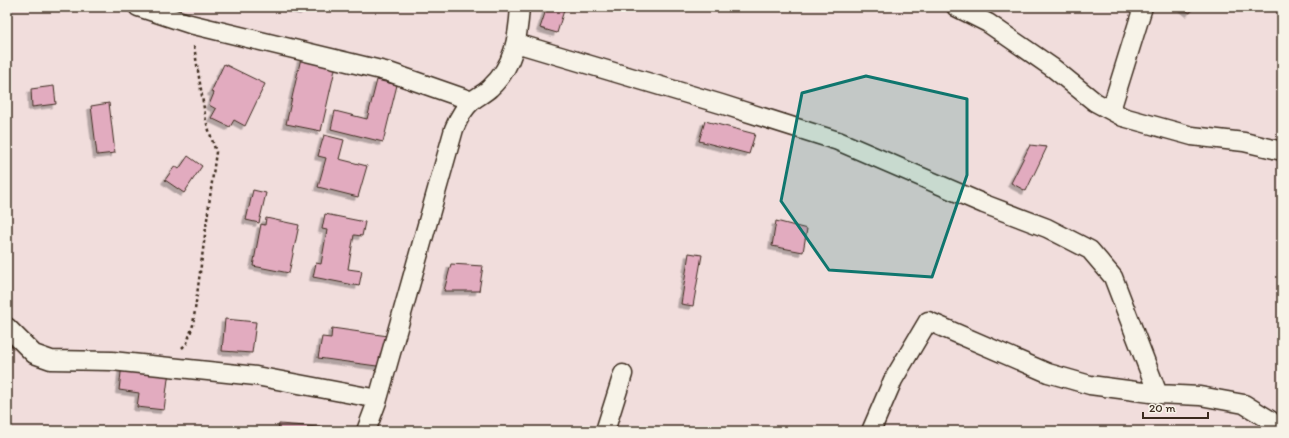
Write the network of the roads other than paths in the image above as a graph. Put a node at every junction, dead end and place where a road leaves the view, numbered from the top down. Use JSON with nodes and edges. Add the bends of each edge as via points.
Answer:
{"nodes":[{"id":1,"x":138,"y":7,"type":"edge"},
{"id":2,"x":520,"y":7,"type":"edge"},
{"id":3,"x":956,"y":7,"type":"edge"},
{"id":4,"x":1143,"y":7,"type":"edge"},
{"id":5,"x":516,"y":43,"type":"junction"},
{"id":6,"x":472,"y":101,"type":"junction"},
{"id":7,"x":1111,"y":110,"type":"junction"},
{"id":8,"x":1282,"y":151,"type":"edge"},
{"id":9,"x":7,"y":327,"type":"edge"},
{"id":10,"x":623,"y":374,"type":"dead end"},
{"id":11,"x":1158,"y":394,"type":"junction"},
{"id":12,"x":378,"y":399,"type":"junction"},
{"id":13,"x":366,"y":431,"type":"edge"},
{"id":14,"x":605,"y":431,"type":"edge"},
{"id":15,"x":871,"y":431,"type":"edge"},
{"id":16,"x":1280,"y":431,"type":"edge"}],
"edges":[{"from":1,"to":6,"type":"street","via":[[190,24],[389,72]]},
{"from":2,"to":5,"type":"street"},
{"from":3,"to":7,"type":"street","via":[[988,23],[1053,68],[1095,102]]},
{"from":4,"to":7,"type":"street"},
{"from":5,"to":6,"type":"street","via":[[500,78]]},
{"from":5,"to":11,"type":"street","via":[[838,141],[984,204],[1047,228],[1090,250],[1113,277]]},
{"from":6,"to":12,"type":"street","via":[[459,117],[454,129]]},
{"from":7,"to":8,"type":"street","via":[[1123,117],[1192,136],[1244,142]]},
{"from":9,"to":12,"type":"street","via":[[34,354],[51,360],[112,361],[256,376]]},
{"from":10,"to":14,"type":"street"},
{"from":11,"to":15,"type":"street","via":[[1090,385],[1048,373],[928,321],[893,380]]},
{"from":11,"to":16,"type":"street","via":[[1200,396],[1244,404],[1270,420]]},
{"from":12,"to":13,"type":"street"}]}
